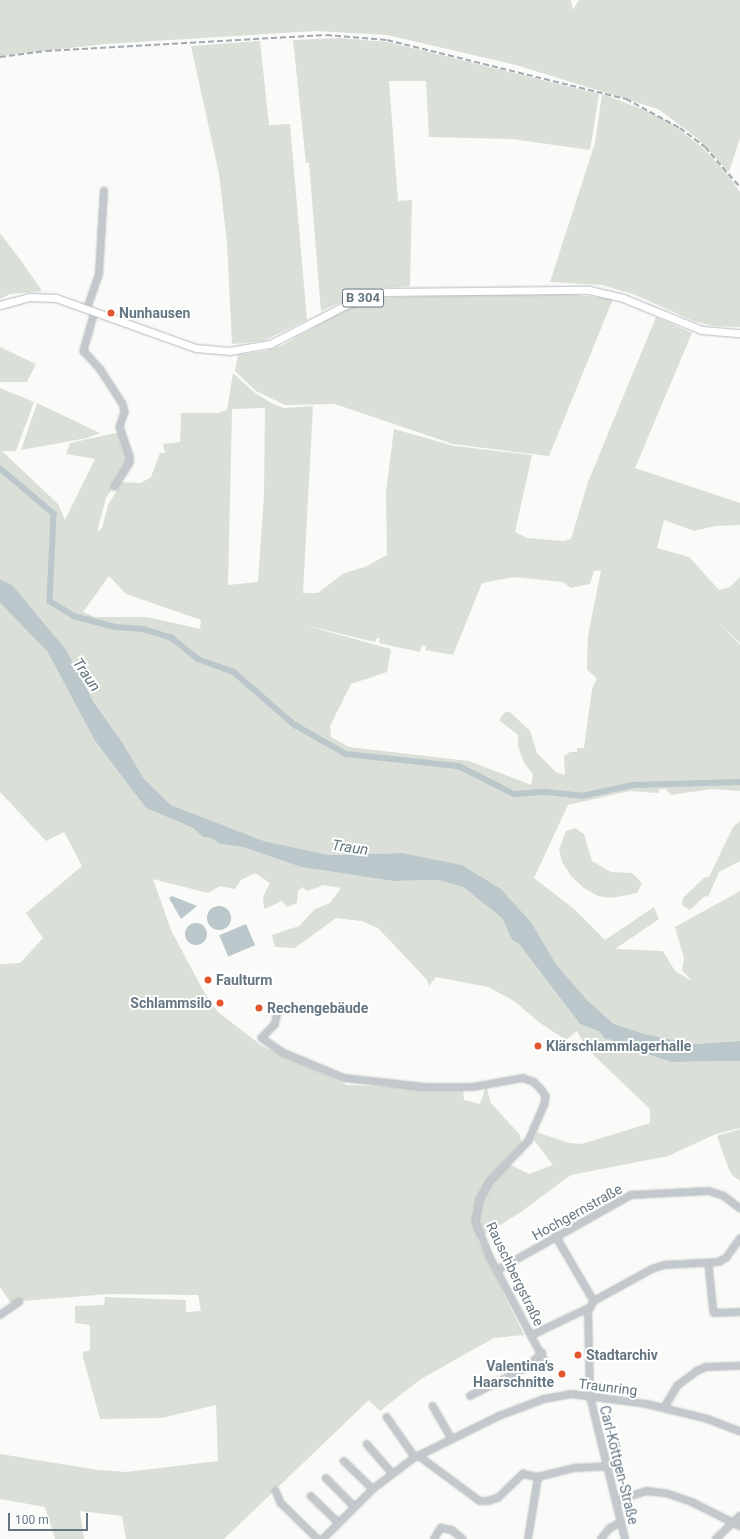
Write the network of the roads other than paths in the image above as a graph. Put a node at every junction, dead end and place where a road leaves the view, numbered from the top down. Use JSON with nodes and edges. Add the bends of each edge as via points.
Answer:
{"nodes":[{"id":1,"x":104,"y":191,"type":"dead end"},
{"id":2,"x":0,"y":305,"type":"edge"},
{"id":3,"x":87,"y":309,"type":"junction"},
{"id":4,"x":95,"y":312,"type":"junction"},
{"id":5,"x":740,"y":333,"type":"edge"},
{"id":6,"x":115,"y":487,"type":"dead end"},
{"id":7,"x":279,"y":1009,"type":"dead end"},
{"id":8,"x":740,"y":1208,"type":"edge"},
{"id":9,"x":556,"y":1236,"type":"junction"},
{"id":10,"x":740,"y":1239,"type":"edge"},
{"id":11,"x":709,"y":1265,"type":"junction"},
{"id":12,"x":498,"y":1270,"type":"junction"},
{"id":13,"x":594,"y":1301,"type":"junction"},
{"id":14,"x":19,"y":1302,"type":"dead end"},
{"id":15,"x":591,"y":1307,"type":"junction"},
{"id":16,"x":740,"y":1312,"type":"edge"},
{"id":17,"x":0,"y":1314,"type":"edge"},
{"id":18,"x":532,"y":1335,"type":"junction"},
{"id":19,"x":542,"y":1353,"type":"junction"},
{"id":20,"x":546,"y":1363,"type":"dead end"},
{"id":21,"x":740,"y":1366,"type":"edge"},
{"id":22,"x":470,"y":1396,"type":"dead end"},
{"id":23,"x":590,"y":1396,"type":"junction"},
{"id":24,"x":433,"y":1406,"type":"dead end"},
{"id":25,"x":664,"y":1408,"type":"junction"},
{"id":26,"x":388,"y":1417,"type":"dead end"},
{"id":27,"x":740,"y":1431,"type":"edge"},
{"id":28,"x":452,"y":1439,"type":"junction"},
{"id":29,"x":367,"y":1444,"type":"dead end"},
{"id":30,"x":417,"y":1456,"type":"junction"},
{"id":31,"x":344,"y":1461,"type":"dead end"},
{"id":32,"x":608,"y":1466,"type":"junction"},
{"id":33,"x":392,"y":1473,"type":"junction"},
{"id":34,"x":538,"y":1477,"type":"junction"},
{"id":35,"x":326,"y":1478,"type":"dead end"},
{"id":36,"x":373,"y":1489,"type":"junction"},
{"id":37,"x":276,"y":1491,"type":"dead end"},
{"id":38,"x":311,"y":1496,"type":"dead end"},
{"id":39,"x":616,"y":1501,"type":"junction"},
{"id":40,"x":355,"y":1507,"type":"junction"},
{"id":41,"x":740,"y":1516,"type":"edge"},
{"id":42,"x":621,"y":1522,"type":"junction"},
{"id":43,"x":339,"y":1523,"type":"junction"},
{"id":44,"x":733,"y":1523,"type":"junction"},
{"id":45,"x":740,"y":1526,"type":"edge"},
{"id":46,"x":318,"y":1539,"type":"edge"},
{"id":47,"x":323,"y":1539,"type":"edge"},
{"id":48,"x":434,"y":1539,"type":"edge"},
{"id":49,"x":463,"y":1539,"type":"edge"},
{"id":50,"x":528,"y":1539,"type":"edge"},
{"id":51,"x":601,"y":1539,"type":"edge"},
{"id":52,"x":625,"y":1539,"type":"edge"},
{"id":53,"x":716,"y":1539,"type":"edge"}],
"edges":[{"from":1,"to":3,"type":"street","via":[[100,274]]},
{"from":2,"to":3,"type":"main road","number":"B 304","via":[[17,299],[40,296],[61,299]]},
{"from":3,"to":4,"type":"main road","number":"B 304"},
{"from":4,"to":5,"type":"main road","number":"B 304","via":[[196,348],[229,351],[270,344],[346,305],[384,292],[583,290],[624,298],[702,330]]},
{"from":4,"to":6,"type":"street","via":[[84,351],[101,370],[123,404],[125,412],[120,427],[131,458]]},
{"from":7,"to":12,"type":"street","name":"Rauschbergstraße","via":[[275,1025],[262,1038],[282,1052],[344,1078],[425,1087],[473,1087],[523,1078],[534,1082],[542,1090],[546,1096],[545,1104],[526,1147],[490,1182],[478,1209],[476,1222],[480,1236]]},
{"from":8,"to":9,"type":"street","name":"Hochgernstraße","via":[[724,1196],[710,1191],[641,1193],[623,1199]]},
{"from":9,"to":12,"type":"street","name":"Hochgernstraße"},
{"from":9,"to":13,"type":"street"},
{"from":10,"to":11,"type":"street","via":[[726,1258]]},
{"from":11,"to":13,"type":"street","via":[[664,1265]]},
{"from":11,"to":16,"type":"street","via":[[714,1314]]},
{"from":12,"to":18,"type":"street","name":"Rauschbergstraße"},
{"from":13,"to":15,"type":"street","name":"Carl-Köttgen-Straße"},
{"from":14,"to":17,"type":"street"},
{"from":15,"to":18,"type":"street"},
{"from":15,"to":23,"type":"street","name":"Carl-Köttgen-Straße","via":[[587,1321]]},
{"from":18,"to":19,"type":"street","name":"Rauschbergstraße"},
{"from":19,"to":20,"type":"street","name":"Rauschbergstraße"},
{"from":19,"to":22,"type":"street","via":[[526,1368]]},
{"from":21,"to":25,"type":"street","via":[[706,1367],[697,1371],[677,1386]]},
{"from":23,"to":25,"type":"street","name":"Traunring"},
{"from":23,"to":28,"type":"street","name":"Traunring","via":[[566,1394],[544,1399],[499,1416]]},
{"from":23,"to":32,"type":"street","name":"Carl-Köttgen-Straße"},
{"from":24,"to":28,"type":"street"},
{"from":25,"to":27,"type":"street","name":"Traunring","via":[[708,1419]]},
{"from":26,"to":30,"type":"street"},
{"from":28,"to":30,"type":"street","name":"Traunring"},
{"from":29,"to":33,"type":"street"},
{"from":30,"to":33,"type":"street","name":"Traunring"},
{"from":30,"to":34,"type":"street","via":[[480,1501],[498,1498],[523,1474]]},
{"from":31,"to":36,"type":"street"},
{"from":32,"to":34,"type":"street","via":[[574,1468]]},
{"from":32,"to":39,"type":"street","name":"Carl-Köttgen-Straße"},
{"from":33,"to":36,"type":"street","name":"Traunring"},
{"from":34,"to":50,"type":"street"},
{"from":35,"to":40,"type":"street"},
{"from":36,"to":40,"type":"street","name":"Traunring"},
{"from":37,"to":46,"type":"street","via":[[281,1503]]},
{"from":38,"to":43,"type":"street"},
{"from":39,"to":42,"type":"street","name":"Carl-Köttgen-Straße"},
{"from":39,"to":44,"type":"street","via":[[646,1491],[666,1493],[692,1502]]},
{"from":40,"to":43,"type":"street","name":"Traunring"},
{"from":41,"to":44,"type":"street"},
{"from":42,"to":51,"type":"street","via":[[609,1529]]},
{"from":42,"to":52,"type":"street","name":"Carl-Köttgen-Straße"},
{"from":43,"to":47,"type":"street","name":"Traunring"},
{"from":44,"to":45,"type":"street"},
{"from":44,"to":53,"type":"street"},
{"from":48,"to":49,"type":"street","via":[[441,1528],[452,1530]]}]}
